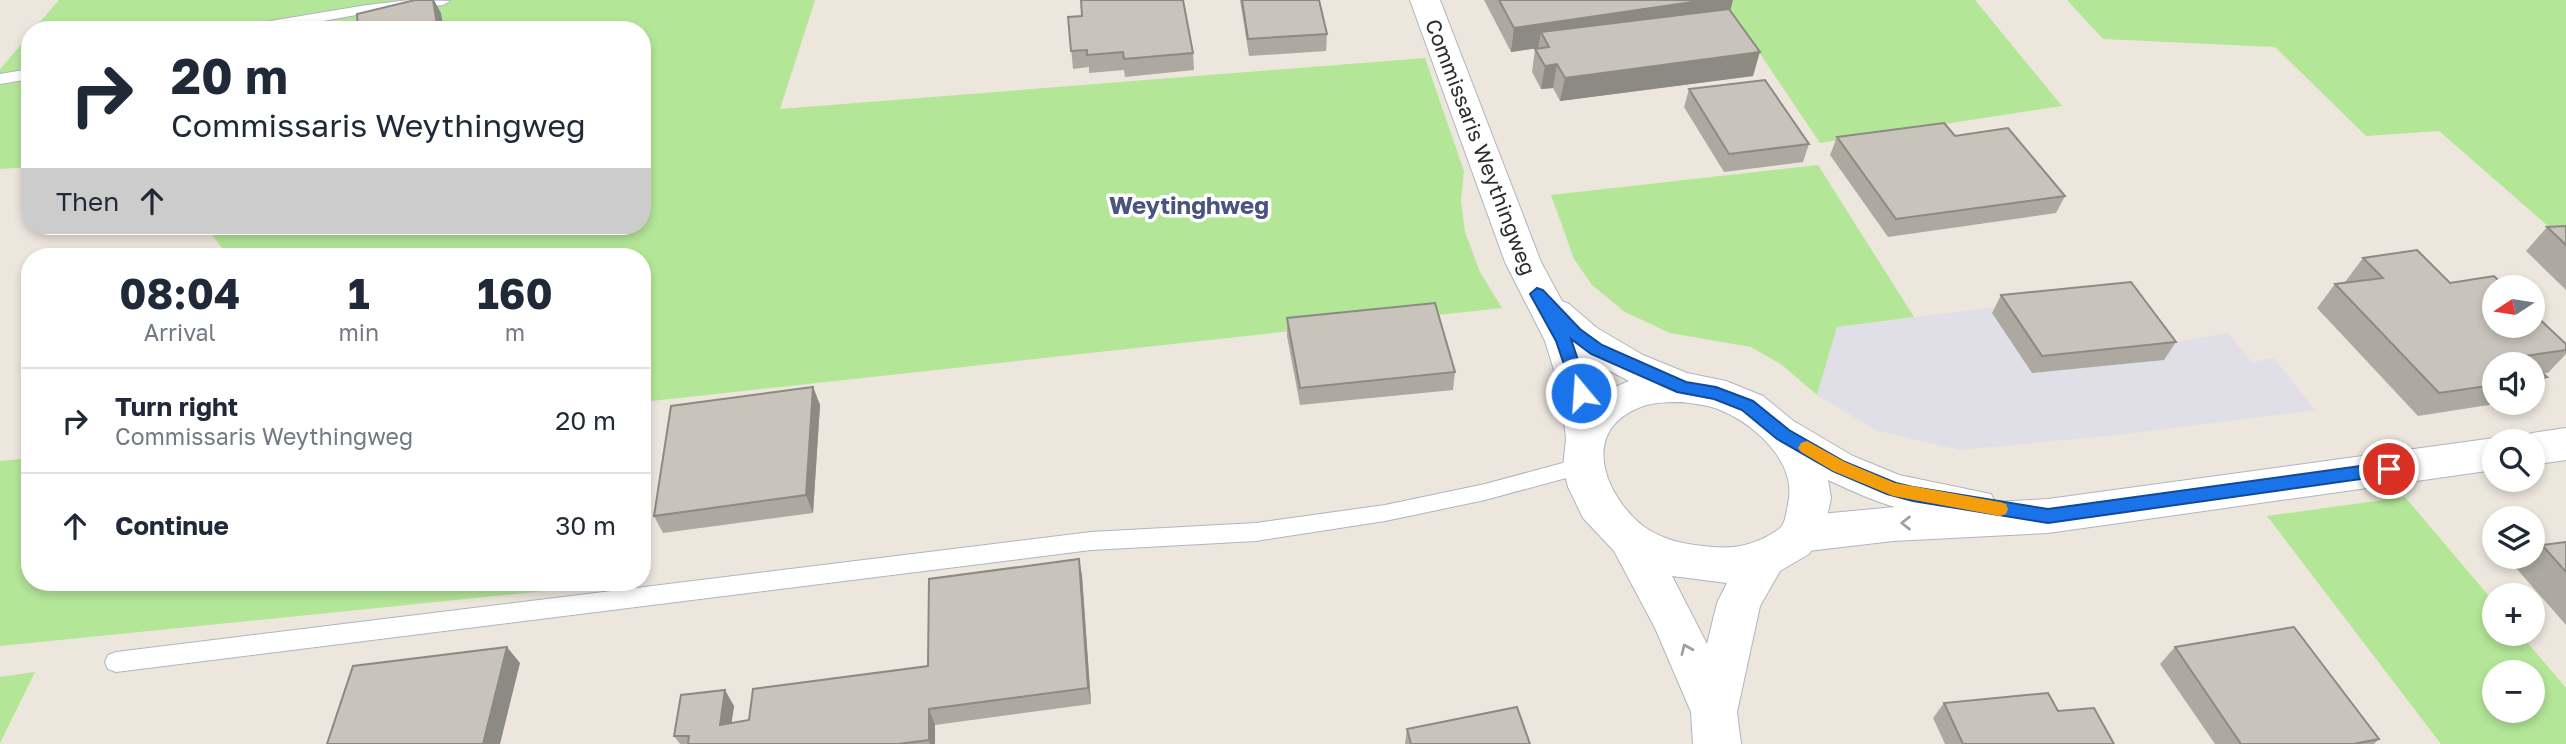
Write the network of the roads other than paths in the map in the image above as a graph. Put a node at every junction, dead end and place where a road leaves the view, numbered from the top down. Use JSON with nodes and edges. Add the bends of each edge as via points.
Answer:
{"nodes":[{"id":1,"x":1425,"y":0,"type":"edge"},
{"id":2,"x":443,"y":1,"type":"edge"},
{"id":3,"x":298,"y":21,"type":"edge"},
{"id":4,"x":21,"y":76,"type":"edge"},
{"id":5,"x":0,"y":79,"type":"edge"},
{"id":6,"x":1537,"y":294,"type":"junction"},
{"id":7,"x":1683,"y":387,"type":"junction"},
{"id":8,"x":1783,"y":434,"type":"junction"},
{"id":9,"x":2566,"y":444,"type":"edge"},
{"id":10,"x":2545,"y":447,"type":"edge"},
{"id":11,"x":1583,"y":451,"type":"junction"},
{"id":12,"x":2482,"y":456,"type":"edge"},
{"id":13,"x":2048,"y":516,"type":"junction"},
{"id":14,"x":1629,"y":539,"type":"junction"},
{"id":15,"x":1782,"y":547,"type":"junction"},
{"id":16,"x":116,"y":662,"type":"dead end"},
{"id":17,"x":1716,"y":728,"type":"edge"}],
"edges":[{"from":1,"to":6,"type":"main road","name":"Commissaris Weythingweg"},
{"from":2,"to":3,"type":"lane"},
{"from":4,"to":5,"type":"lane"},
{"from":6,"to":7,"type":"main road","name":"Commissaris Weythingweg","via":[[1574,333],[1597,349]]},
{"from":6,"to":11,"type":"main road","name":"Commissaris Weythingweg","via":[[1564,341],[1581,393]]},
{"from":7,"to":8,"type":"main road","via":[[1748,406]]},
{"from":7,"to":11,"type":"main road","via":[[1651,389],[1622,398],[1599,415]]},
{"from":8,"to":13,"type":"main road","via":[[1839,467],[1893,489]]},
{"from":8,"to":15,"type":"main road","via":[[1797,449],[1809,475],[1811,504]]},
{"from":9,"to":10,"type":"main road"},
{"from":11,"to":14,"type":"main road","via":[[1589,491],[1605,517]]},
{"from":11,"to":16,"type":"lane","via":[[1485,492],[1256,532],[1091,541]]},
{"from":12,"to":13,"type":"main road"},
{"from":13,"to":15,"type":"main road","one_way":true,"via":[[1851,526]]},
{"from":14,"to":15,"type":"main road","via":[[1673,560],[1721,567]]},
{"from":17,"to":14,"type":"main road","one_way":true,"via":[[1674,621]]},
{"from":15,"to":17,"type":"main road","via":[[1739,603]]}]}
